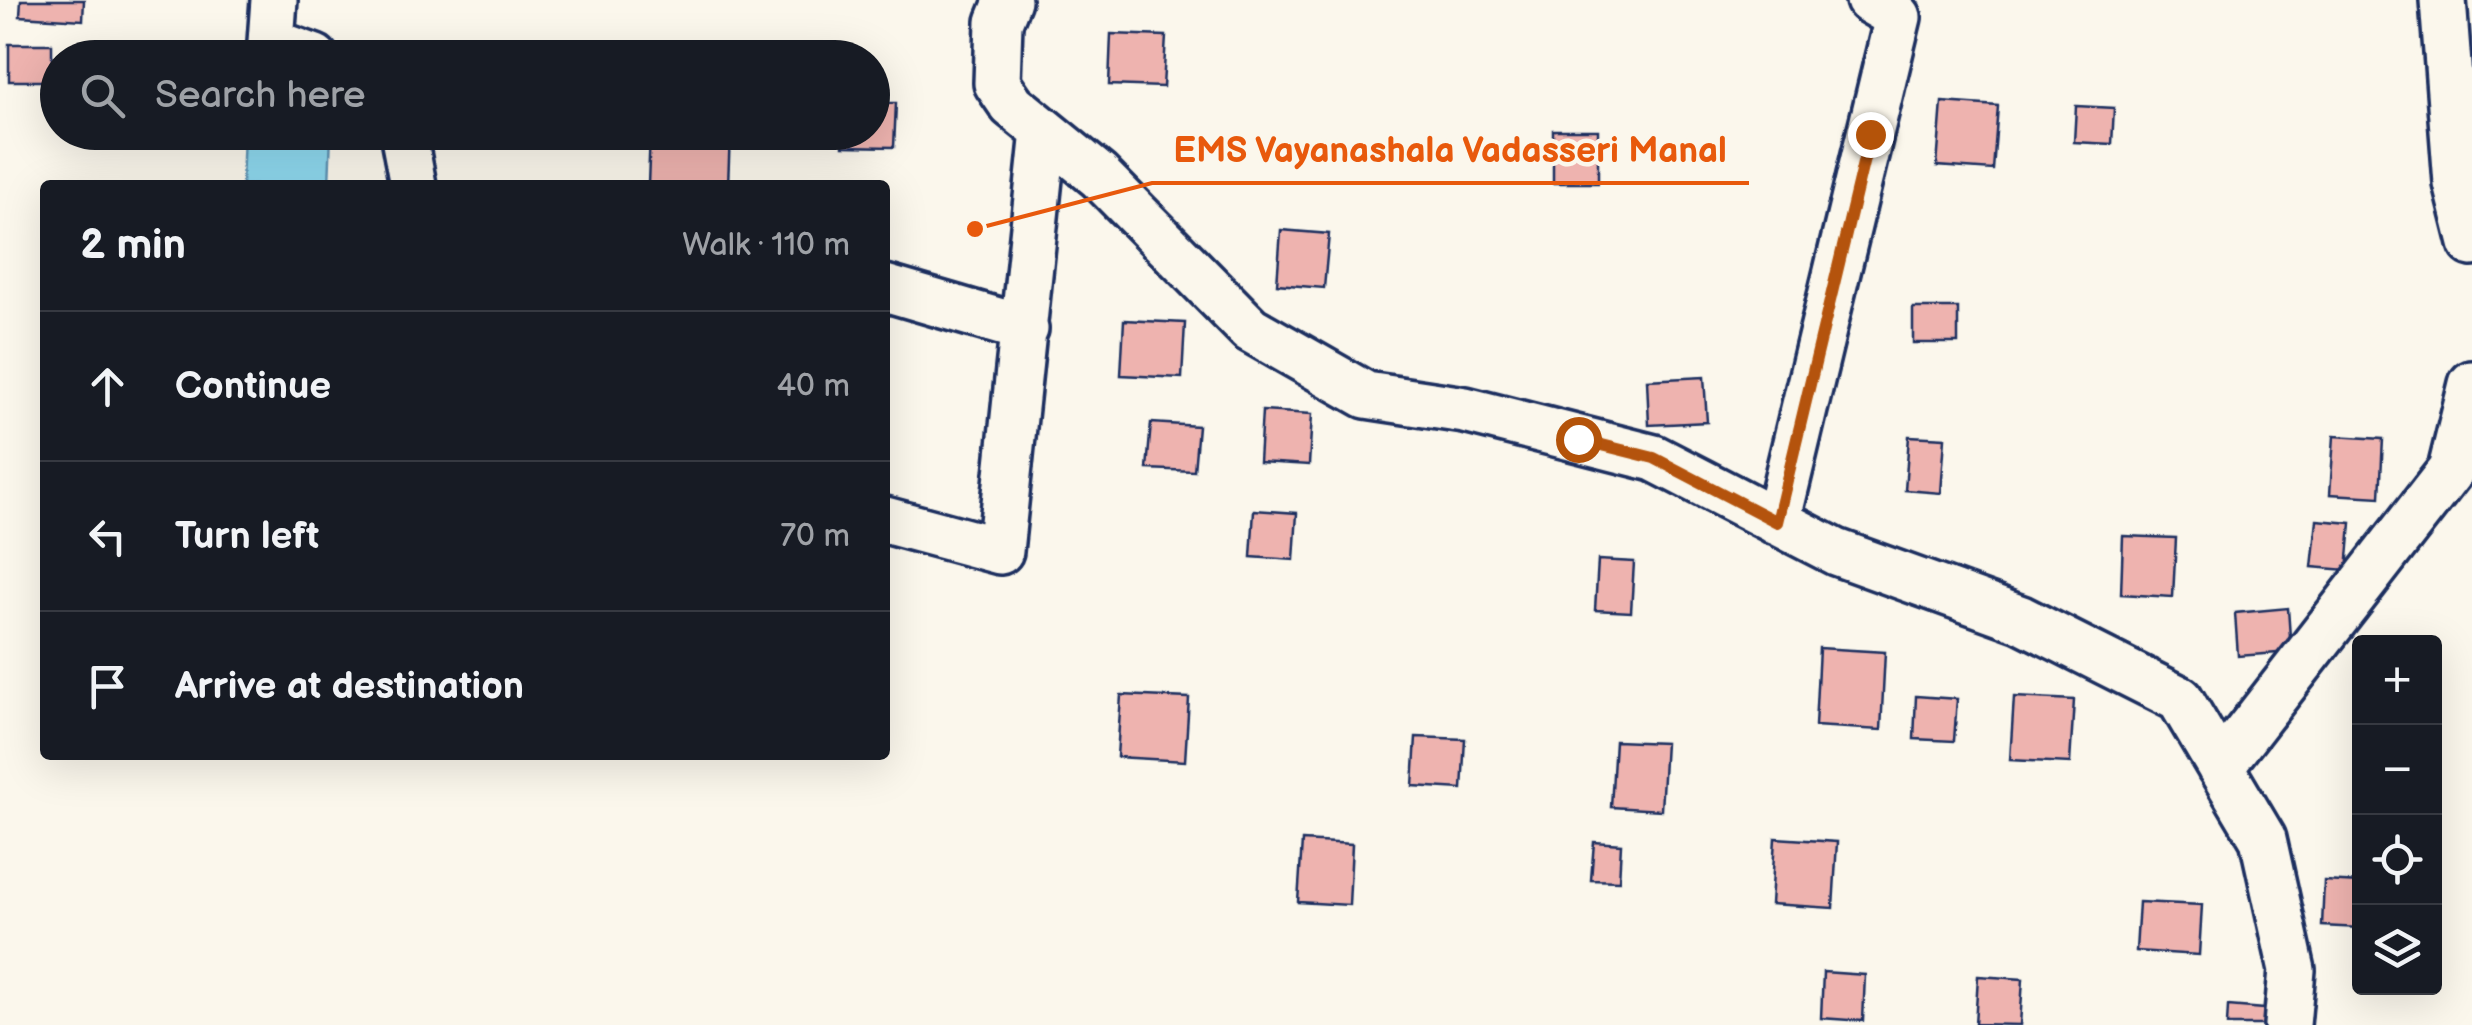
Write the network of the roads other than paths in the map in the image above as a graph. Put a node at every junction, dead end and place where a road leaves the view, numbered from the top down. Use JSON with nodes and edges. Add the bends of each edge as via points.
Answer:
{"nodes":[{"id":1,"x":274,"y":0,"type":"edge"},
{"id":2,"x":1008,"y":0,"type":"edge"},
{"id":3,"x":1869,"y":0,"type":"edge"},
{"id":4,"x":2442,"y":0,"type":"edge"},
{"id":5,"x":270,"y":40,"type":"edge"},
{"id":6,"x":1044,"y":132,"type":"junction"},
{"id":7,"x":406,"y":150,"type":"edge"},
{"id":8,"x":413,"y":180,"type":"edge"},
{"id":9,"x":2472,"y":242,"type":"edge"},
{"id":10,"x":890,"y":289,"type":"edge"},
{"id":11,"x":1025,"y":329,"type":"junction"},
{"id":12,"x":2472,"y":384,"type":"edge"},
{"id":13,"x":890,"y":521,"type":"edge"},
{"id":14,"x":1777,"y":522,"type":"junction"},
{"id":15,"x":2220,"y":767,"type":"junction"},
{"id":16,"x":2287,"y":1025,"type":"edge"}],
"edges":[{"from":1,"to":5,"type":"street"},
{"from":2,"to":6,"type":"street","via":[[999,22],[997,84]]},
{"from":3,"to":14,"type":"street","via":[[1898,17]]},
{"from":4,"to":9,"type":"street","via":[[2457,182]]},
{"from":6,"to":11,"type":"street"},
{"from":6,"to":14,"type":"street","via":[[1099,176],[1250,329],[1366,395],[1464,410],[1654,458]]},
{"from":7,"to":8,"type":"street"},
{"from":10,"to":11,"type":"street"},
{"from":11,"to":13,"type":"street","via":[[1000,552]]},
{"from":12,"to":15,"type":"street","via":[[2451,470]]},
{"from":14,"to":15,"type":"street","via":[[1836,552],[2021,619],[2180,700]]},
{"from":15,"to":16,"type":"street","via":[[2263,839],[2292,970]]}]}
